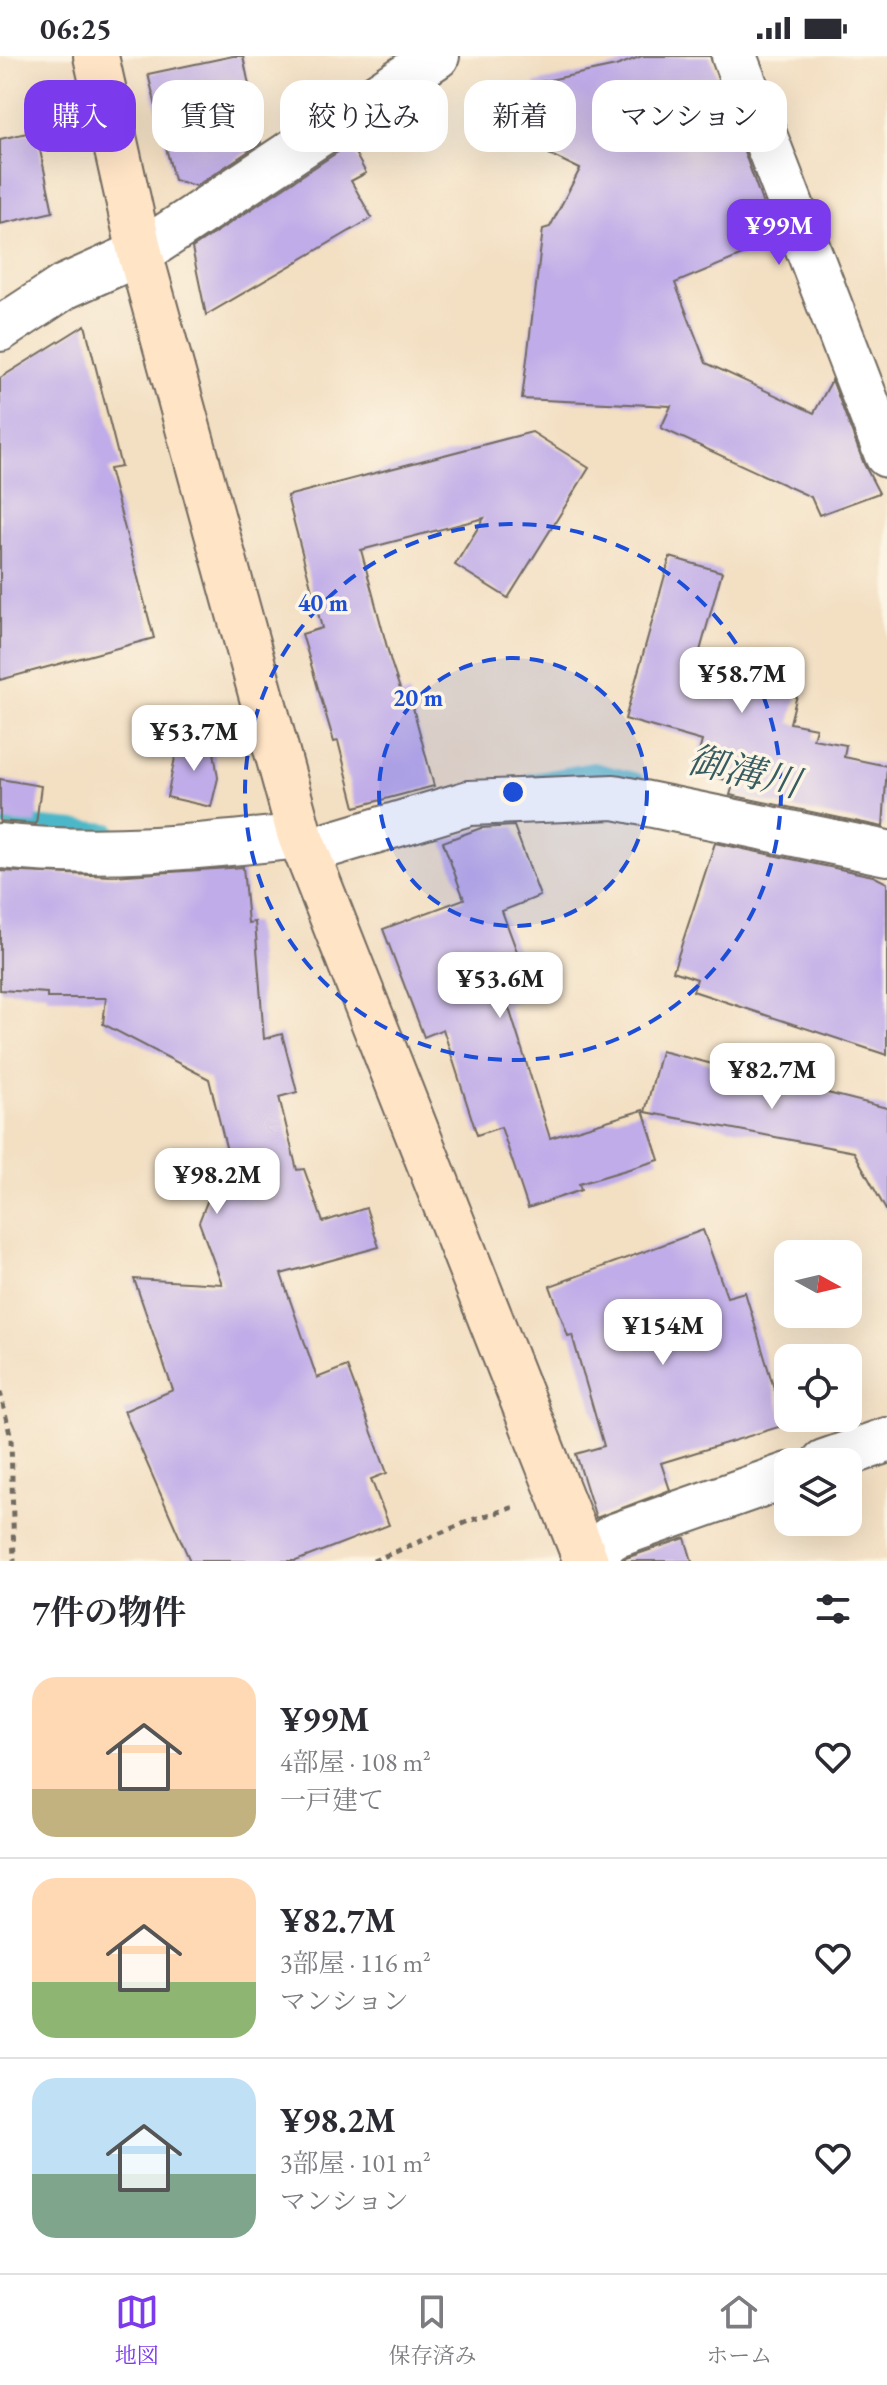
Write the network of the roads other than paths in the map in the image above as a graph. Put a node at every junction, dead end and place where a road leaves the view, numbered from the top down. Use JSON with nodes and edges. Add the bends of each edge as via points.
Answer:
{"nodes":[{"id":1,"x":96,"y":56,"type":"edge"},
{"id":2,"x":437,"y":56,"type":"edge"},
{"id":3,"x":734,"y":56,"type":"edge"},
{"id":4,"x":140,"y":253,"type":"junction"},
{"id":5,"x":0,"y":329,"type":"edge"},
{"id":6,"x":887,"y":455,"type":"edge"},
{"id":7,"x":304,"y":844,"type":"junction"},
{"id":8,"x":0,"y":846,"type":"edge"},
{"id":9,"x":887,"y":853,"type":"edge"},
{"id":10,"x":887,"y":1440,"type":"edge"},
{"id":11,"x":862,"y":1449,"type":"edge"},
{"id":12,"x":774,"y":1480,"type":"edge"},
{"id":13,"x":586,"y":1559,"type":"edge"}],
"edges":[{"from":1,"to":4,"type":"street"},
{"from":2,"to":4,"type":"street"},
{"from":3,"to":6,"type":"street"},
{"from":4,"to":5,"type":"street","via":[[64,287]]},
{"from":4,"to":7,"type":"street"},
{"from":7,"to":8,"type":"street","via":[[46,851]]},
{"from":7,"to":9,"type":"street","via":[[469,803],[614,797]]},
{"from":7,"to":13,"type":"street"},
{"from":10,"to":11,"type":"street"},
{"from":12,"to":13,"type":"street","via":[[614,1536]]}]}
